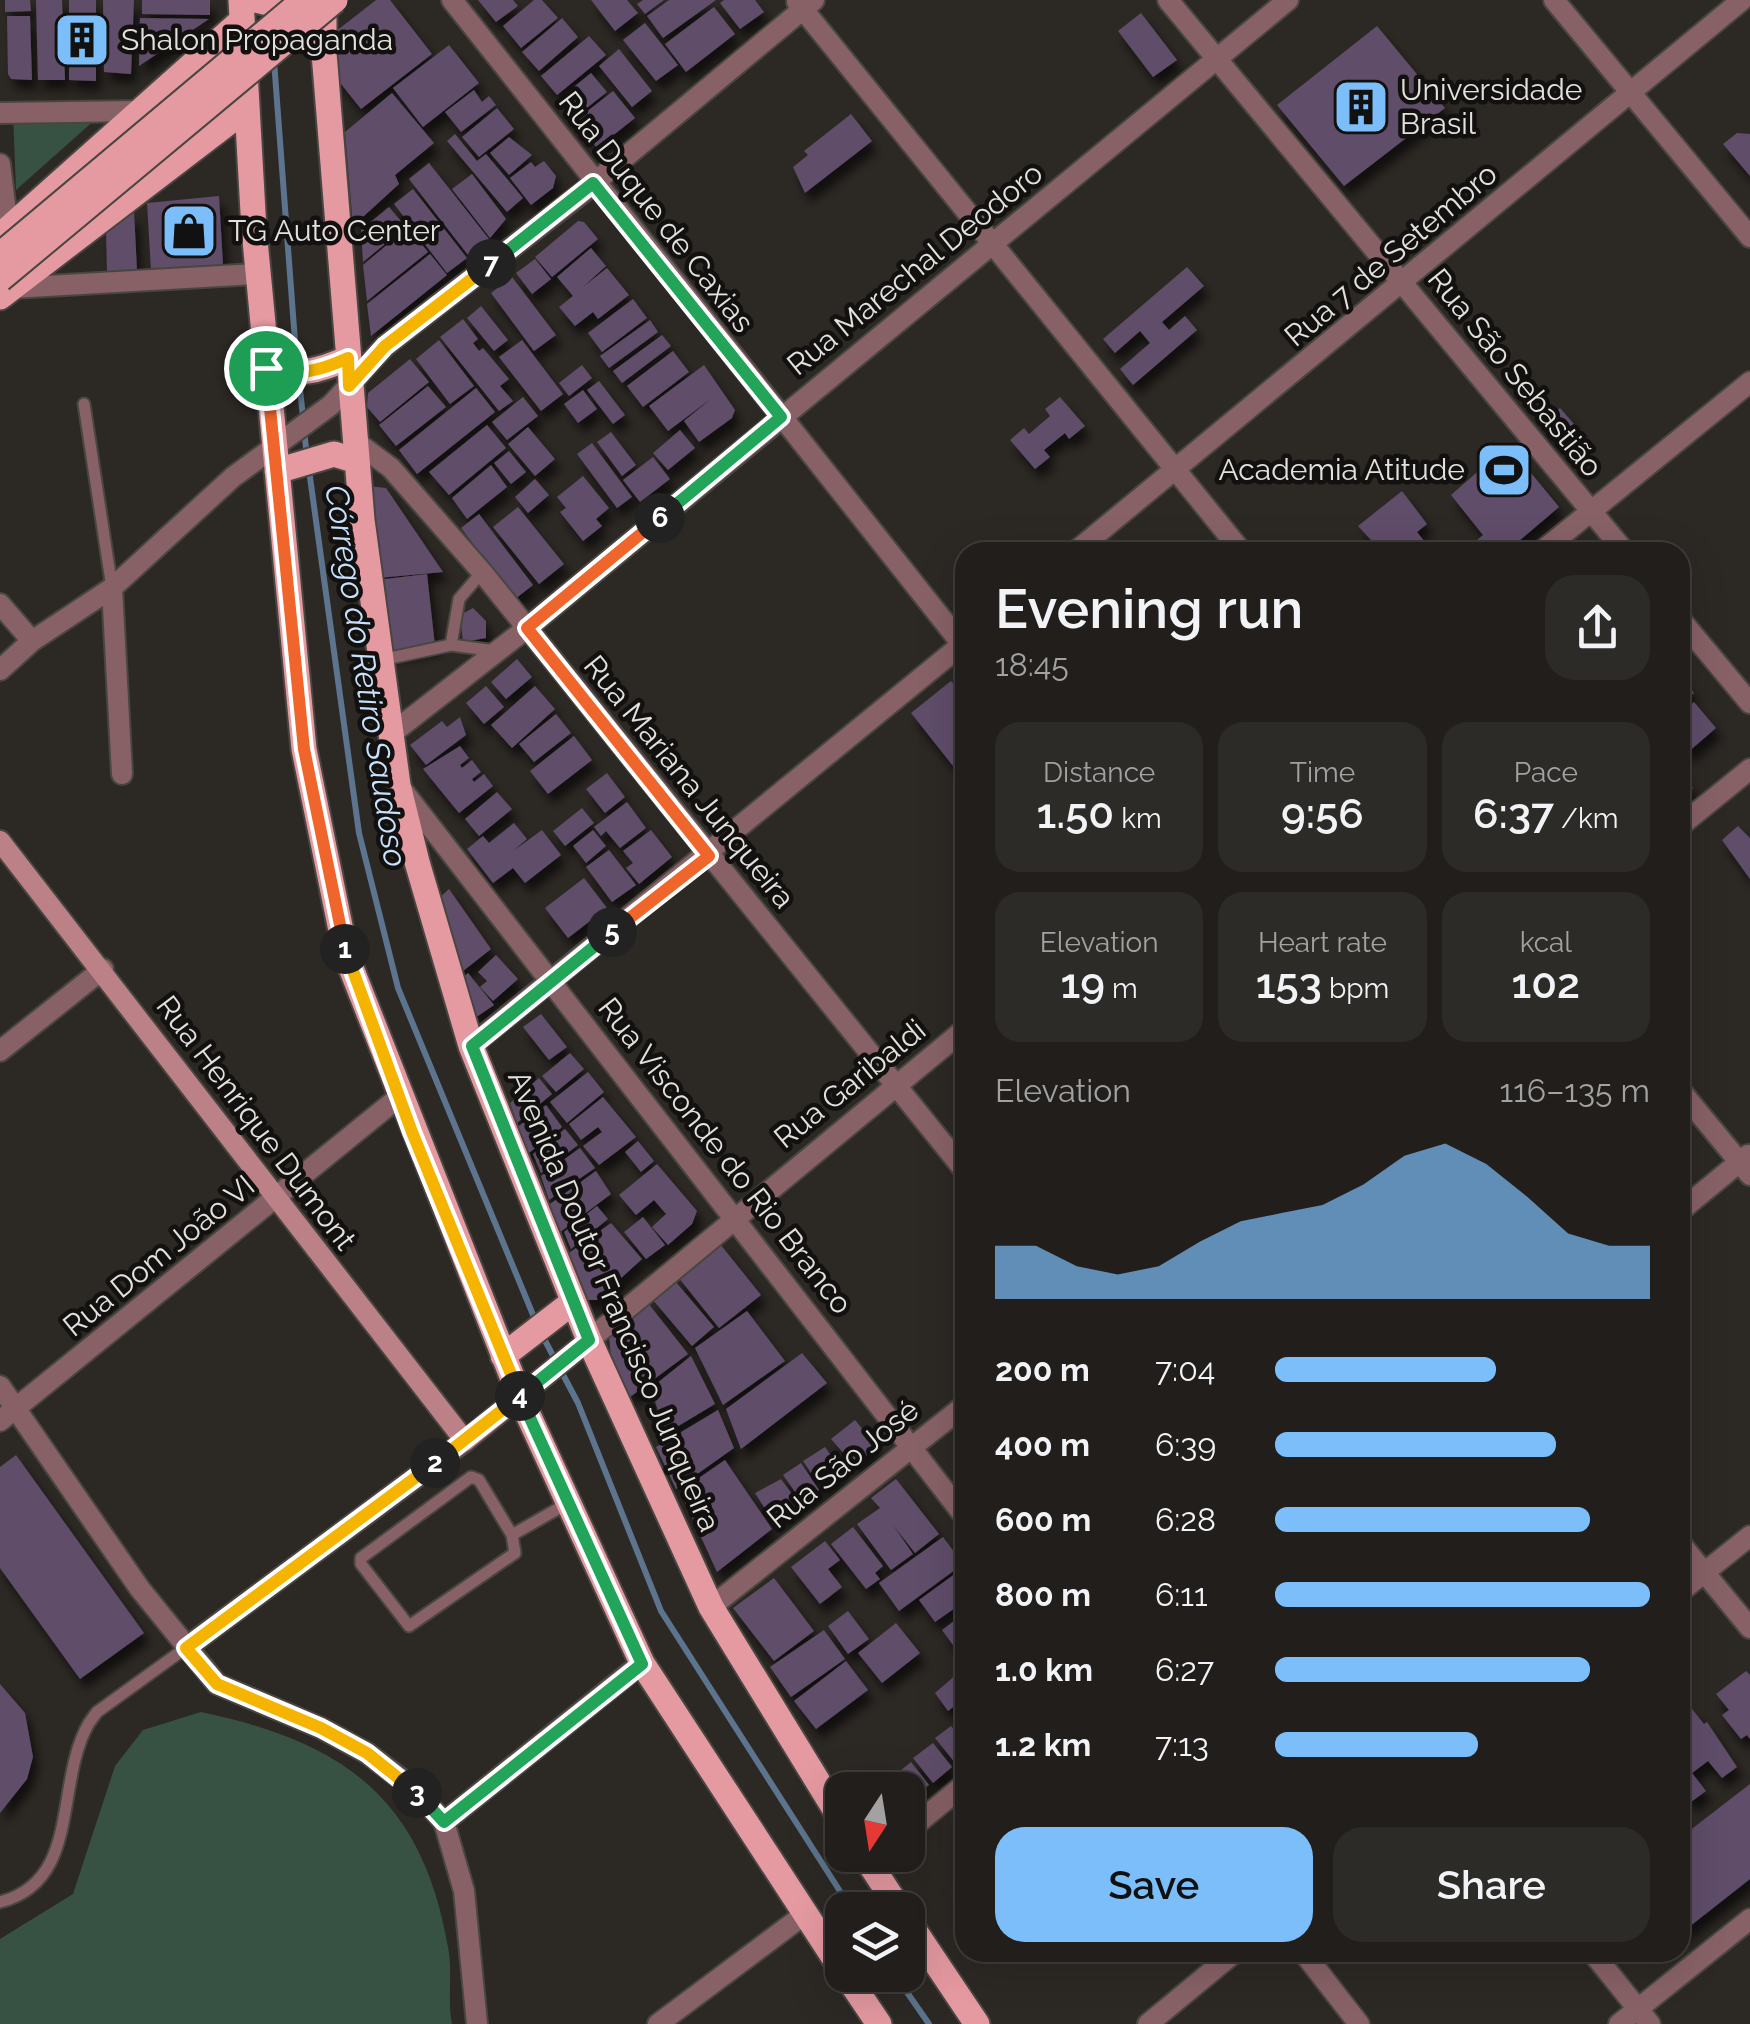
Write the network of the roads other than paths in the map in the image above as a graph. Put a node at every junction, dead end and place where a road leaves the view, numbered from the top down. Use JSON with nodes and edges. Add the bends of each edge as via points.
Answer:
{"nodes":[{"id":1,"x":452,"y":0,"type":"edge"},
{"id":2,"x":1168,"y":0,"type":"edge"},
{"id":3,"x":1288,"y":0,"type":"edge"},
{"id":4,"x":1554,"y":0,"type":"edge"},
{"id":5,"x":1742,"y":0,"type":"edge"},
{"id":6,"x":804,"y":3,"type":"edge"},
{"id":7,"x":322,"y":4,"type":"edge"},
{"id":8,"x":253,"y":10,"type":"edge"},
{"id":9,"x":316,"y":47,"type":"junction"},
{"id":10,"x":1218,"y":61,"type":"junction"},
{"id":11,"x":1630,"y":95,"type":"junction"},
{"id":12,"x":246,"y":109,"type":"junction"},
{"id":13,"x":140,"y":111,"type":"junction"},
{"id":14,"x":0,"y":113,"type":"edge"},
{"id":15,"x":196,"y":146,"type":"junction"},
{"id":16,"x":0,"y":164,"type":"edge"},
{"id":17,"x":593,"y":183,"type":"junction"},
{"id":18,"x":4,"y":232,"type":"edge"},
{"id":19,"x":1750,"y":237,"type":"edge"},
{"id":20,"x":993,"y":242,"type":"junction"},
{"id":21,"x":0,"y":255,"type":"edge"},
{"id":22,"x":258,"y":274,"type":"junction"},
{"id":23,"x":1404,"y":284,"type":"junction"},
{"id":24,"x":4,"y":288,"type":"edge"},
{"id":25,"x":348,"y":358,"type":"junction"},
{"id":26,"x":276,"y":371,"type":"junction"},
{"id":27,"x":1750,"y":382,"type":"edge"},
{"id":28,"x":340,"y":395,"type":"junction"},
{"id":29,"x":84,"y":404,"type":"dead end"},
{"id":30,"x":781,"y":417,"type":"junction"},
{"id":31,"x":285,"y":438,"type":"junction"},
{"id":32,"x":349,"y":452,"type":"junction"},
{"id":33,"x":288,"y":466,"type":"junction"},
{"id":34,"x":1176,"y":470,"type":"junction"},
{"id":35,"x":1591,"y":512,"type":"junction"},
{"id":36,"x":1087,"y":542,"type":"edge"},
{"id":37,"x":1234,"y":542,"type":"edge"},
{"id":38,"x":1554,"y":542,"type":"edge"},
{"id":39,"x":1616,"y":542,"type":"edge"},
{"id":40,"x":482,"y":572,"type":"junction"},
{"id":41,"x":112,"y":588,"type":"junction"},
{"id":42,"x":0,"y":604,"type":"edge"},
{"id":43,"x":527,"y":628,"type":"junction"},
{"id":44,"x":1690,"y":631,"type":"edge"},
{"id":45,"x":955,"y":634,"type":"edge"},
{"id":46,"x":32,"y":641,"type":"junction"},
{"id":47,"x":452,"y":645,"type":"junction"},
{"id":48,"x":496,"y":652,"type":"junction"},
{"id":49,"x":955,"y":652,"type":"edge"},
{"id":50,"x":381,"y":660,"type":"junction"},
{"id":51,"x":0,"y":670,"type":"edge"},
{"id":52,"x":1750,"y":704,"type":"edge"},
{"id":53,"x":391,"y":734,"type":"junction"},
{"id":54,"x":1750,"y":769,"type":"edge"},
{"id":55,"x":122,"y":774,"type":"dead end"},
{"id":56,"x":398,"y":786,"type":"junction"},
{"id":57,"x":1690,"y":818,"type":"edge"},
{"id":58,"x":0,"y":841,"type":"edge"},
{"id":59,"x":709,"y":856,"type":"junction"},
{"id":60,"x":102,"y":969,"type":"junction"},
{"id":61,"x":552,"y":980,"type":"junction"},
{"id":62,"x":955,"y":1037,"type":"edge"},
{"id":63,"x":472,"y":1046,"type":"junction"},
{"id":64,"x":0,"y":1052,"type":"edge"},
{"id":65,"x":897,"y":1086,"type":"junction"},
{"id":66,"x":399,"y":1097,"type":"junction"},
{"id":67,"x":1690,"y":1101,"type":"edge"},
{"id":68,"x":955,"y":1158,"type":"edge"},
{"id":69,"x":1747,"y":1164,"type":"edge"},
{"id":70,"x":276,"y":1202,"type":"junction"},
{"id":71,"x":1690,"y":1204,"type":"edge"},
{"id":72,"x":734,"y":1216,"type":"junction"},
{"id":73,"x":573,"y":1302,"type":"junction"},
{"id":74,"x":580,"y":1347,"type":"junction"},
{"id":75,"x":510,"y":1351,"type":"junction"},
{"id":76,"x":0,"y":1386,"type":"edge"},
{"id":77,"x":528,"y":1390,"type":"junction"},
{"id":78,"x":955,"y":1413,"type":"edge"},
{"id":79,"x":8,"y":1414,"type":"edge"},
{"id":80,"x":465,"y":1441,"type":"junction"},
{"id":81,"x":912,"y":1448,"type":"junction"},
{"id":82,"x":568,"y":1503,"type":"junction"},
{"id":83,"x":955,"y":1503,"type":"edge"},
{"id":84,"x":512,"y":1535,"type":"junction"},
{"id":85,"x":1750,"y":1536,"type":"edge"},
{"id":86,"x":1690,"y":1554,"type":"edge"},
{"id":87,"x":1705,"y":1572,"type":"junction"},
{"id":88,"x":1690,"y":1584,"type":"edge"},
{"id":89,"x":712,"y":1607,"type":"junction"},
{"id":90,"x":1750,"y":1628,"type":"edge"},
{"id":91,"x":186,"y":1648,"type":"junction"},
{"id":92,"x":642,"y":1664,"type":"junction"},
{"id":93,"x":955,"y":1792,"type":"edge"},
{"id":94,"x":825,"y":1793,"type":"edge"},
{"id":95,"x":925,"y":1817,"type":"edge"},
{"id":96,"x":444,"y":1822,"type":"junction"},
{"id":97,"x":0,"y":1902,"type":"edge"},
{"id":98,"x":806,"y":1914,"type":"junction"},
{"id":99,"x":1750,"y":1919,"type":"edge"},
{"id":100,"x":825,"y":1943,"type":"edge"},
{"id":101,"x":925,"y":1946,"type":"edge"},
{"id":102,"x":1224,"y":1962,"type":"edge"},
{"id":103,"x":1312,"y":1962,"type":"edge"},
{"id":104,"x":1600,"y":1962,"type":"edge"},
{"id":105,"x":857,"y":1992,"type":"edge"},
{"id":106,"x":1644,"y":2016,"type":"edge"},
{"id":107,"x":476,"y":2024,"type":"edge"},
{"id":108,"x":658,"y":2024,"type":"edge"},
{"id":109,"x":878,"y":2024,"type":"edge"},
{"id":110,"x":977,"y":2024,"type":"edge"},
{"id":111,"x":1148,"y":2024,"type":"edge"},
{"id":112,"x":1359,"y":2024,"type":"edge"},
{"id":113,"x":1619,"y":2024,"type":"edge"}],
"edges":[{"from":1,"to":17,"type":"street","name":"Rua Duque de Caxias"},
{"from":2,"to":10,"type":"street","name":"Rua São Sebastião"},
{"from":3,"to":10,"type":"street","name":"Rua Marechal Deodoro"},
{"from":4,"to":11,"type":"street"},
{"from":5,"to":11,"type":"street","name":"Rua 7 de Setembro"},
{"from":6,"to":17,"type":"street"},
{"from":6,"to":20,"type":"street"},
{"from":7,"to":8,"type":"main road"},
{"from":7,"to":9,"type":"main road","name":"Avenida Doutor Francisco Junqueira"},
{"from":7,"to":21,"type":"main road","bridge":true},
{"from":7,"to":24,"type":"main road","bridge":true},
{"from":8,"to":9,"type":"main road","bridge":true},
{"from":8,"to":12,"type":"main road"},
{"from":8,"to":13,"type":"main road"},
{"from":9,"to":25,"type":"main road","name":"Avenida Doutor Francisco Junqueira"},
{"from":10,"to":20,"type":"street","name":"Rua Marechal Deodoro"},
{"from":10,"to":23,"type":"street","name":"Rua São Sebastião"},
{"from":11,"to":19,"type":"street"},
{"from":11,"to":23,"type":"street","name":"Rua 7 de Setembro"},
{"from":12,"to":15,"type":"main road"},
{"from":12,"to":22,"type":"main road"},
{"from":13,"to":14,"type":"street"},
{"from":13,"to":15,"type":"street"},
{"from":13,"to":18,"type":"main road"},
{"from":15,"to":24,"type":"main road"},
{"from":16,"to":18,"type":"street"},
{"from":17,"to":28,"type":"street","via":[[385,346]]},
{"from":17,"to":30,"type":"street","name":"Rua Duque de Caxias"},
{"from":20,"to":30,"type":"street","name":"Rua Marechal Deodoro"},
{"from":20,"to":34,"type":"street"},
{"from":22,"to":24,"type":"street"},
{"from":22,"to":26,"type":"main road"},
{"from":23,"to":34,"type":"street","name":"Rua 7 de Setembro"},
{"from":23,"to":35,"type":"street","name":"Rua São Sebastião"},
{"from":25,"to":26,"type":"main road","via":[[323,369]]},
{"from":25,"to":28,"type":"main road","name":"Avenida Doutor Francisco Junqueira"},
{"from":26,"to":31,"type":"main road"},
{"from":27,"to":35,"type":"street"},
{"from":28,"to":31,"type":"street"},
{"from":28,"to":32,"type":"main road","name":"Avenida Doutor Francisco Junqueira"},
{"from":29,"to":41,"type":"lane"},
{"from":30,"to":43,"type":"street","name":"Rua Marechal Deodoro"},
{"from":30,"to":45,"type":"street","name":"Rua Duque de Caxias"},
{"from":31,"to":33,"type":"main road"},
{"from":31,"to":41,"type":"street"},
{"from":32,"to":33,"type":"main road"},
{"from":32,"to":40,"type":"street","name":"Rua Mariana Junqueira","via":[[392,468]]},
{"from":32,"to":50,"type":"main road","name":"Avenida Doutor Francisco Junqueira"},
{"from":33,"to":66,"type":"main road","via":[[304,749],[346,955]]},
{"from":34,"to":36,"type":"street","name":"Rua 7 de Setembro"},
{"from":34,"to":37,"type":"street"},
{"from":35,"to":38,"type":"street"},
{"from":35,"to":39,"type":"street","name":"Rua São Sebastião"},
{"from":40,"to":43,"type":"street","name":"Rua Mariana Junqueira"},
{"from":40,"to":47,"type":"lane","via":[[459,598]]},
{"from":41,"to":46,"type":"street"},
{"from":41,"to":55,"type":"street"},
{"from":42,"to":46,"type":"street"},
{"from":43,"to":48,"type":"street","name":"Rua Marechal Deodoro"},
{"from":43,"to":59,"type":"street","name":"Rua Mariana Junqueira"},
{"from":44,"to":52,"type":"street"},
{"from":46,"to":51,"type":"street"},
{"from":47,"to":48,"type":"lane"},
{"from":47,"to":50,"type":"lane"},
{"from":48,"to":53,"type":"street","name":"Rua Marechal Deodoro"},
{"from":49,"to":59,"type":"street"},
{"from":50,"to":53,"type":"main road","name":"Avenida Doutor Francisco Junqueira"},
{"from":53,"to":56,"type":"main road","name":"Avenida Doutor Francisco Junqueira"},
{"from":54,"to":57,"type":"street"},
{"from":56,"to":61,"type":"street","name":"Rua Visconde do Rio Branco"},
{"from":56,"to":63,"type":"main road","name":"Avenida Doutor Francisco Junqueira"},
{"from":58,"to":60,"type":"street","name":"Rua Henrique Dumont"},
{"from":59,"to":61,"type":"street"},
{"from":59,"to":65,"type":"street","name":"Rua Mariana Junqueira"},
{"from":60,"to":64,"type":"street"},
{"from":60,"to":70,"type":"street","name":"Rua Henrique Dumont"},
{"from":61,"to":63,"type":"street"},
{"from":61,"to":72,"type":"street","name":"Rua Visconde do Rio Branco"},
{"from":62,"to":65,"type":"street","name":"Rua Garibaldi"},
{"from":63,"to":73,"type":"main road","name":"Avenida Doutor Francisco Junqueira"},
{"from":65,"to":68,"type":"street","name":"Rua Mariana Junqueira"},
{"from":65,"to":72,"type":"street","name":"Rua Garibaldi"},
{"from":66,"to":70,"type":"street","name":"Rua Dom João VI"},
{"from":66,"to":75,"type":"main road"},
{"from":67,"to":69,"type":"street"},
{"from":69,"to":71,"type":"street"},
{"from":70,"to":79,"type":"street","name":"Rua Dom João VI"},
{"from":70,"to":80,"type":"street","name":"Rua Henrique Dumont"},
{"from":72,"to":74,"type":"street","name":"Rua Garibaldi"},
{"from":72,"to":81,"type":"street","name":"Rua Visconde do Rio Branco"},
{"from":73,"to":74,"type":"main road","name":"Avenida Doutor Francisco Junqueira"},
{"from":73,"to":75,"type":"main road"},
{"from":74,"to":77,"type":"street"},
{"from":74,"to":89,"type":"main road","name":"Avenida Doutor Francisco Junqueira"},
{"from":75,"to":77,"type":"main road"},
{"from":76,"to":79,"type":"street"},
{"from":77,"to":80,"type":"street"},
{"from":77,"to":82,"type":"main road"},
{"from":78,"to":81,"type":"street","name":"Rua São José"},
{"from":79,"to":91,"type":"street"},
{"from":80,"to":91,"type":"street"},
{"from":81,"to":83,"type":"street","name":"Rua Visconde do Rio Branco"},
{"from":81,"to":89,"type":"street","name":"Rua São José"},
{"from":82,"to":84,"type":"lane"},
{"from":82,"to":92,"type":"main road"},
{"from":84,"to":84,"type":"lane","via":[[480,1480],[471,1477],[364,1554],[361,1564],[404,1623],[415,1626],[512,1558]]},
{"from":85,"to":87,"type":"street"},
{"from":86,"to":87,"type":"street"},
{"from":87,"to":88,"type":"street"},
{"from":87,"to":90,"type":"street"},
{"from":89,"to":94,"type":"main road","name":"Avenida Doutor Francisco Junqueira"},
{"from":91,"to":96,"type":"street","via":[[217,1684],[367,1753]]},
{"from":91,"to":97,"type":"lane","via":[[89,1723],[50,1868],[24,1896]]},
{"from":92,"to":96,"type":"street"},
{"from":92,"to":98,"type":"main road"},
{"from":93,"to":95,"type":"street"},
{"from":96,"to":107,"type":"street","via":[[464,1891]]},
{"from":98,"to":100,"type":"main road"},
{"from":98,"to":108,"type":"street"},
{"from":99,"to":106,"type":"street"},
{"from":101,"to":110,"type":"main road"},
{"from":102,"to":111,"type":"street"},
{"from":103,"to":112,"type":"street"},
{"from":104,"to":106,"type":"street"},
{"from":105,"to":109,"type":"main road"},
{"from":106,"to":113,"type":"street"}]}
